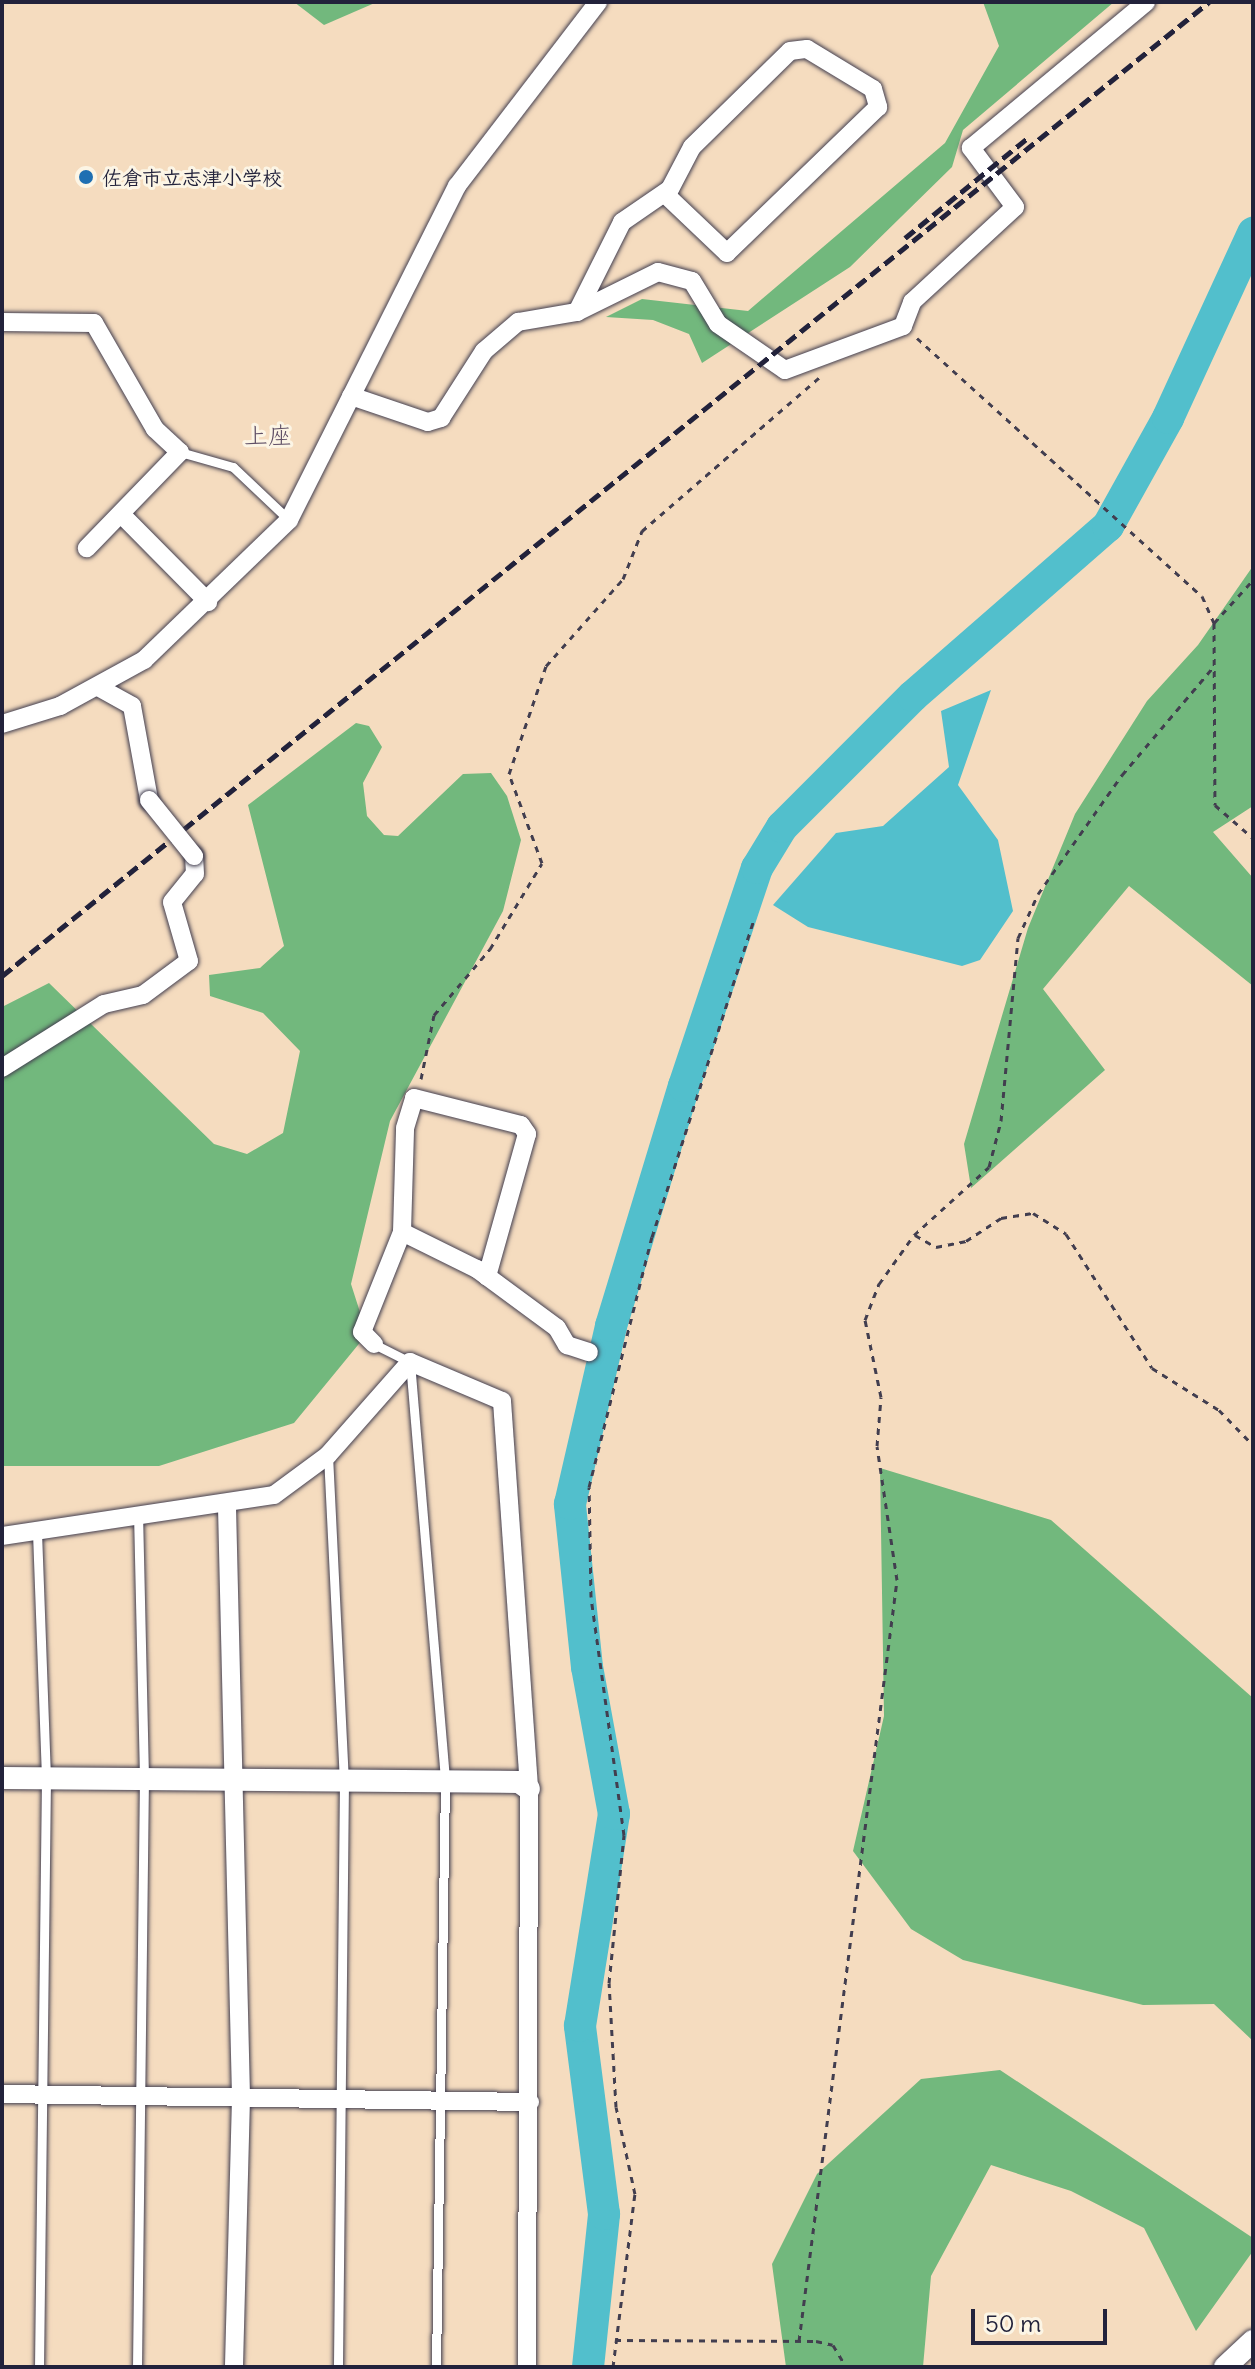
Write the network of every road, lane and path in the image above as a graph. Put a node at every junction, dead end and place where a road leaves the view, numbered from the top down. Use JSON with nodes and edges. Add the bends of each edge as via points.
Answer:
{"nodes":[{"id":1,"x":598,"y":2,"type":"edge"},
{"id":2,"x":1146,"y":2,"type":"edge"},
{"id":3,"x":665,"y":194,"type":"junction"},
{"id":4,"x":577,"y":312,"type":"junction"},
{"id":5,"x":2,"y":322,"type":"edge"},
{"id":6,"x":903,"y":326,"type":"junction"},
{"id":7,"x":829,"y":370,"type":"dead end"},
{"id":8,"x":351,"y":396,"type":"junction"},
{"id":9,"x":180,"y":452,"type":"junction"},
{"id":10,"x":121,"y":514,"type":"junction"},
{"id":11,"x":289,"y":520,"type":"junction"},
{"id":12,"x":87,"y":548,"type":"dead end"},
{"id":13,"x":1253,"y":580,"type":"edge"},
{"id":14,"x":208,"y":602,"type":"junction"},
{"id":15,"x":1214,"y":623,"type":"junction"},
{"id":16,"x":1214,"y":666,"type":"junction"},
{"id":17,"x":98,"y":687,"type":"junction"},
{"id":18,"x":2,"y":724,"type":"edge"},
{"id":19,"x":1253,"y":838,"type":"edge"},
{"id":20,"x":754,"y":919,"type":"dead end"},
{"id":21,"x":2,"y":1068,"type":"edge"},
{"id":22,"x":414,"y":1098,"type":"junction"},
{"id":23,"x":402,"y":1232,"type":"junction"},
{"id":24,"x":914,"y":1235,"type":"junction"},
{"id":25,"x":487,"y":1276,"type":"junction"},
{"id":26,"x":374,"y":1344,"type":"joint"},
{"id":27,"x":589,"y":1352,"type":"dead end"},
{"id":28,"x":410,"y":1362,"type":"junction"},
{"id":29,"x":1253,"y":1445,"type":"edge"},
{"id":30,"x":328,"y":1455,"type":"junction"},
{"id":31,"x":227,"y":1507,"type":"junction"},
{"id":32,"x":138,"y":1520,"type":"junction"},
{"id":33,"x":37,"y":1532,"type":"junction"},
{"id":34,"x":2,"y":1536,"type":"edge"},
{"id":35,"x":144,"y":1777,"type":"junction"},
{"id":36,"x":2,"y":1778,"type":"edge"},
{"id":37,"x":46,"y":1778,"type":"junction"},
{"id":38,"x":238,"y":1779,"type":"junction"},
{"id":39,"x":344,"y":1781,"type":"junction"},
{"id":40,"x":445,"y":1781,"type":"junction"},
{"id":41,"x":529,"y":1789,"type":"junction"},
{"id":42,"x":2,"y":2094,"type":"edge"},
{"id":43,"x":45,"y":2094,"type":"junction"},
{"id":44,"x":139,"y":2096,"type":"junction"},
{"id":45,"x":241,"y":2098,"type":"junction"},
{"id":46,"x":345,"y":2099,"type":"junction"},
{"id":47,"x":443,"y":2101,"type":"junction"},
{"id":48,"x":530,"y":2102,"type":"junction"},
{"id":49,"x":614,"y":2340,"type":"junction"},
{"id":50,"x":799,"y":2341,"type":"junction"},
{"id":51,"x":1253,"y":2341,"type":"edge"},
{"id":52,"x":39,"y":2367,"type":"edge"},
{"id":53,"x":137,"y":2367,"type":"edge"},
{"id":54,"x":234,"y":2367,"type":"edge"},
{"id":55,"x":338,"y":2367,"type":"edge"},
{"id":56,"x":436,"y":2367,"type":"edge"},
{"id":57,"x":527,"y":2367,"type":"edge"},
{"id":58,"x":613,"y":2367,"type":"edge"},
{"id":59,"x":846,"y":2367,"type":"edge"},
{"id":60,"x":1225,"y":2367,"type":"edge"}],
"edges":[{"from":1,"to":8,"type":"street","via":[[457,186]]},
{"from":2,"to":6,"type":"street","via":[[971,148],[1015,207],[912,302]]},
{"from":3,"to":3,"type":"street","via":[[692,147],[790,51],[807,49],[873,89],[878,107],[727,253]]},
{"from":3,"to":4,"type":"street","via":[[622,222]]},
{"from":4,"to":6,"type":"street","via":[[650,275],[675,273],[705,292],[718,324],[785,370]]},
{"from":4,"to":8,"type":"street","via":[[518,322],[484,351],[441,418],[428,422]]},
{"from":5,"to":9,"type":"street","via":[[94,323],[155,429]]},
{"from":6,"to":15,"type":"path","via":[[1181,572]]},
{"from":7,"to":22,"type":"path","via":[[642,531],[623,579],[546,666],[509,774],[542,863],[490,949],[434,1015]]},
{"from":8,"to":11,"type":"street"},
{"from":9,"to":10,"type":"street"},
{"from":9,"to":11,"type":"lane","via":[[233,467]]},
{"from":10,"to":12,"type":"street"},
{"from":10,"to":14,"type":"street"},
{"from":11,"to":14,"type":"street"},
{"from":13,"to":15,"type":"path"},
{"from":14,"to":17,"type":"street","via":[[144,660]]},
{"from":15,"to":16,"type":"path"},
{"from":16,"to":19,"type":"path","via":[[1215,805]]},
{"from":16,"to":24,"type":"path","via":[[1122,775],[1038,894],[1018,938],[1001,1121],[989,1167]]},
{"from":17,"to":18,"type":"street"},
{"from":17,"to":21,"type":"street","bridge":true,"via":[[132,706],[149,800],[194,856],[195,874],[172,902],[189,961],[143,995],[104,1004]]},
{"from":20,"to":49,"type":"path","via":[[656,1222],[589,1487],[591,1597],[624,1835],[609,1983],[616,2107],[635,2194]]},
{"from":22,"to":23,"type":"street","via":[[405,1128]]},
{"from":22,"to":25,"type":"street","via":[[521,1125],[527,1134]]},
{"from":23,"to":25,"type":"street"},
{"from":23,"to":26,"type":"street","via":[[362,1332]]},
{"from":24,"to":29,"type":"path","via":[[936,1247],[1001,1218],[1033,1213],[1066,1234],[1152,1368],[1219,1410]]},
{"from":24,"to":50,"type":"path","via":[[879,1284],[865,1320],[881,1397],[877,1446],[897,1580]]},
{"from":25,"to":27,"type":"street","via":[[557,1328],[567,1345]]},
{"from":26,"to":28,"type":"lane"},
{"from":28,"to":30,"type":"street"},
{"from":28,"to":40,"type":"lane"},
{"from":28,"to":41,"type":"street","via":[[502,1401]]},
{"from":30,"to":31,"type":"street","via":[[274,1495]]},
{"from":30,"to":39,"type":"lane"},
{"from":31,"to":32,"type":"street"},
{"from":31,"to":38,"type":"street"},
{"from":32,"to":33,"type":"street"},
{"from":32,"to":35,"type":"lane"},
{"from":33,"to":34,"type":"street"},
{"from":33,"to":37,"type":"lane"},
{"from":35,"to":37,"type":"street"},
{"from":35,"to":38,"type":"street"},
{"from":35,"to":44,"type":"lane"},
{"from":36,"to":37,"type":"street"},
{"from":37,"to":43,"type":"lane"},
{"from":38,"to":39,"type":"street"},
{"from":38,"to":45,"type":"street"},
{"from":39,"to":40,"type":"street"},
{"from":39,"to":46,"type":"lane"},
{"from":40,"to":41,"type":"street","via":[[519,1782]]},
{"from":40,"to":47,"type":"lane"},
{"from":41,"to":48,"type":"street"},
{"from":42,"to":43,"type":"street"},
{"from":43,"to":44,"type":"street"},
{"from":43,"to":52,"type":"lane"},
{"from":44,"to":45,"type":"street"},
{"from":44,"to":53,"type":"lane"},
{"from":45,"to":46,"type":"street"},
{"from":45,"to":54,"type":"street"},
{"from":46,"to":47,"type":"street"},
{"from":46,"to":55,"type":"lane"},
{"from":47,"to":48,"type":"street"},
{"from":47,"to":56,"type":"lane"},
{"from":48,"to":57,"type":"street"},
{"from":49,"to":50,"type":"path"},
{"from":49,"to":58,"type":"path"},
{"from":50,"to":59,"type":"path","via":[[833,2345]]},
{"from":51,"to":60,"type":"street"}]}
